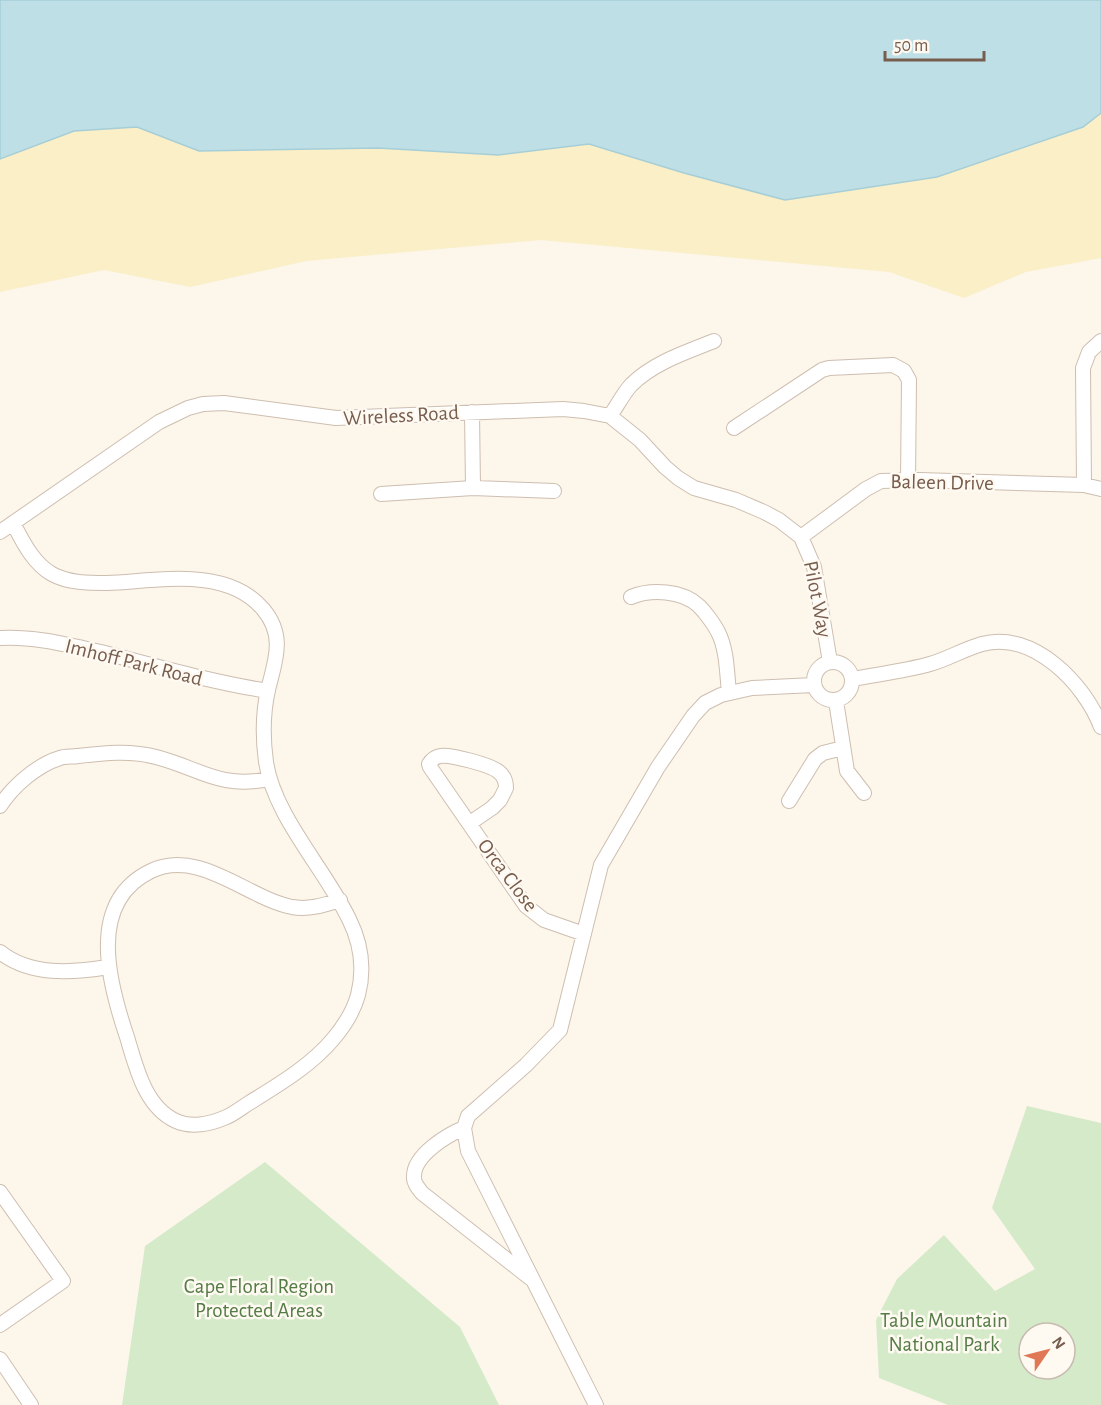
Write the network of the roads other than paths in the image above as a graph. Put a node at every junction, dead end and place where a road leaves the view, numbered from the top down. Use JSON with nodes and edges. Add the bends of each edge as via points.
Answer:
{"nodes":[{"id":1,"x":714,"y":341,"type":"dead end"},
{"id":2,"x":1101,"y":341,"type":"edge"},
{"id":3,"x":472,"y":412,"type":"junction"},
{"id":4,"x":610,"y":416,"type":"junction"},
{"id":5,"x":734,"y":428,"type":"dead end"},
{"id":6,"x":908,"y":480,"type":"junction"},
{"id":7,"x":1084,"y":485,"type":"junction"},
{"id":8,"x":473,"y":488,"type":"junction"},
{"id":9,"x":1101,"y":489,"type":"edge"},
{"id":10,"x":554,"y":491,"type":"dead end"},
{"id":11,"x":381,"y":494,"type":"dead end"},
{"id":12,"x":13,"y":524,"type":"junction"},
{"id":13,"x":0,"y":532,"type":"edge"},
{"id":14,"x":801,"y":537,"type":"junction"},
{"id":15,"x":631,"y":597,"type":"dead end"},
{"id":16,"x":0,"y":638,"type":"edge"},
{"id":17,"x":830,"y":662,"type":"junction"},
{"id":18,"x":853,"y":679,"type":"junction"},
{"id":19,"x":814,"y":684,"type":"junction"},
{"id":20,"x":267,"y":692,"type":"junction"},
{"id":21,"x":729,"y":693,"type":"junction"},
{"id":22,"x":836,"y":701,"type":"junction"},
{"id":23,"x":1101,"y":727,"type":"edge"},
{"id":24,"x":843,"y":748,"type":"junction"},
{"id":25,"x":270,"y":779,"type":"junction"},
{"id":26,"x":864,"y":793,"type":"dead end"},
{"id":27,"x":789,"y":801,"type":"dead end"},
{"id":28,"x":0,"y":806,"type":"edge"},
{"id":29,"x":470,"y":823,"type":"junction"},
{"id":30,"x":340,"y":900,"type":"junction"},
{"id":31,"x":584,"y":934,"type":"junction"},
{"id":32,"x":0,"y":952,"type":"edge"},
{"id":33,"x":108,"y":967,"type":"junction"},
{"id":34,"x":464,"y":1128,"type":"junction"},
{"id":35,"x":0,"y":1192,"type":"edge"},
{"id":36,"x":533,"y":1281,"type":"junction"},
{"id":37,"x":0,"y":1325,"type":"edge"},
{"id":38,"x":0,"y":1359,"type":"edge"},
{"id":39,"x":31,"y":1405,"type":"edge"},
{"id":40,"x":596,"y":1405,"type":"edge"}],
"edges":[{"from":1,"to":4,"type":"street","via":[[664,363],[636,381]]},
{"from":2,"to":7,"type":"street","via":[[1084,363]]},
{"from":3,"to":4,"type":"street","name":"Wireless Road","via":[[563,409]]},
{"from":3,"to":8,"type":"street"},
{"from":3,"to":12,"type":"street","name":"Wireless Road","via":[[336,418],[224,403],[203,404],[159,422]]},
{"from":4,"to":14,"type":"street","name":"Wireless Road","via":[[678,478],[694,488],[764,512]]},
{"from":5,"to":6,"type":"street","via":[[822,370],[893,365],[904,371],[909,380]]},
{"from":6,"to":7,"type":"street","name":"Baleen Drive"},
{"from":6,"to":14,"type":"street","name":"Baleen Drive","via":[[873,485]]},
{"from":7,"to":9,"type":"street","name":"Baleen Drive"},
{"from":8,"to":10,"type":"street"},
{"from":8,"to":11,"type":"street"},
{"from":12,"to":13,"type":"street","name":"Wireless Road"},
{"from":12,"to":20,"type":"street","via":[[39,564],[69,581],[192,579],[234,587],[249,596],[263,609],[275,630],[278,652]]},
{"from":14,"to":17,"type":"street","name":"Pilot Way","via":[[814,567]]},
{"from":15,"to":21,"type":"street","via":[[660,591],[698,605],[719,634]]},
{"from":16,"to":20,"type":"street","name":"Imhoff Park Road","via":[[57,642]]},
{"from":17,"to":18,"type":"street","via":[[844,665]]},
{"from":17,"to":19,"type":"street","via":[[818,669]]},
{"from":18,"to":22,"type":"street","via":[[849,694]]},
{"from":18,"to":23,"type":"street","via":[[927,665],[982,644],[1011,642],[1024,645],[1067,675],[1081,690]]},
{"from":19,"to":21,"type":"street"},
{"from":19,"to":22,"type":"street","via":[[823,698]]},
{"from":20,"to":25,"type":"street","via":[[265,744]]},
{"from":21,"to":31,"type":"street","via":[[698,709],[658,767],[601,865]]},
{"from":22,"to":24,"type":"street"},
{"from":24,"to":26,"type":"street","via":[[847,771]]},
{"from":24,"to":27,"type":"street","via":[[815,759]]},
{"from":25,"to":28,"type":"street","via":[[227,782],[156,757],[102,753],[61,758],[38,769]]},
{"from":25,"to":30,"type":"street","via":[[284,812]]},
{"from":29,"to":29,"type":"street","name":"Orca Close","via":[[430,767],[437,756],[449,755],[493,768],[504,777],[506,788],[500,800]]},
{"from":29,"to":31,"type":"street","name":"Orca Close","via":[[533,913]]},
{"from":30,"to":33,"type":"street","via":[[313,908],[293,907],[199,869],[164,865],[123,892],[110,925]]},
{"from":30,"to":33,"type":"street","via":[[360,945],[362,967],[358,996],[348,1017],[333,1040],[312,1059],[225,1118],[187,1125],[173,1120],[151,1099],[118,1012]]},
{"from":31,"to":34,"type":"street","via":[[560,1030],[471,1113]]},
{"from":32,"to":33,"type":"street","via":[[18,963],[58,971]]},
{"from":34,"to":36,"type":"street","via":[[468,1151]]},
{"from":34,"to":36,"type":"street","via":[[446,1137],[423,1157],[413,1177],[422,1193]]},
{"from":35,"to":37,"type":"street","via":[[63,1281]]},
{"from":36,"to":40,"type":"street"},
{"from":38,"to":39,"type":"street"}]}
